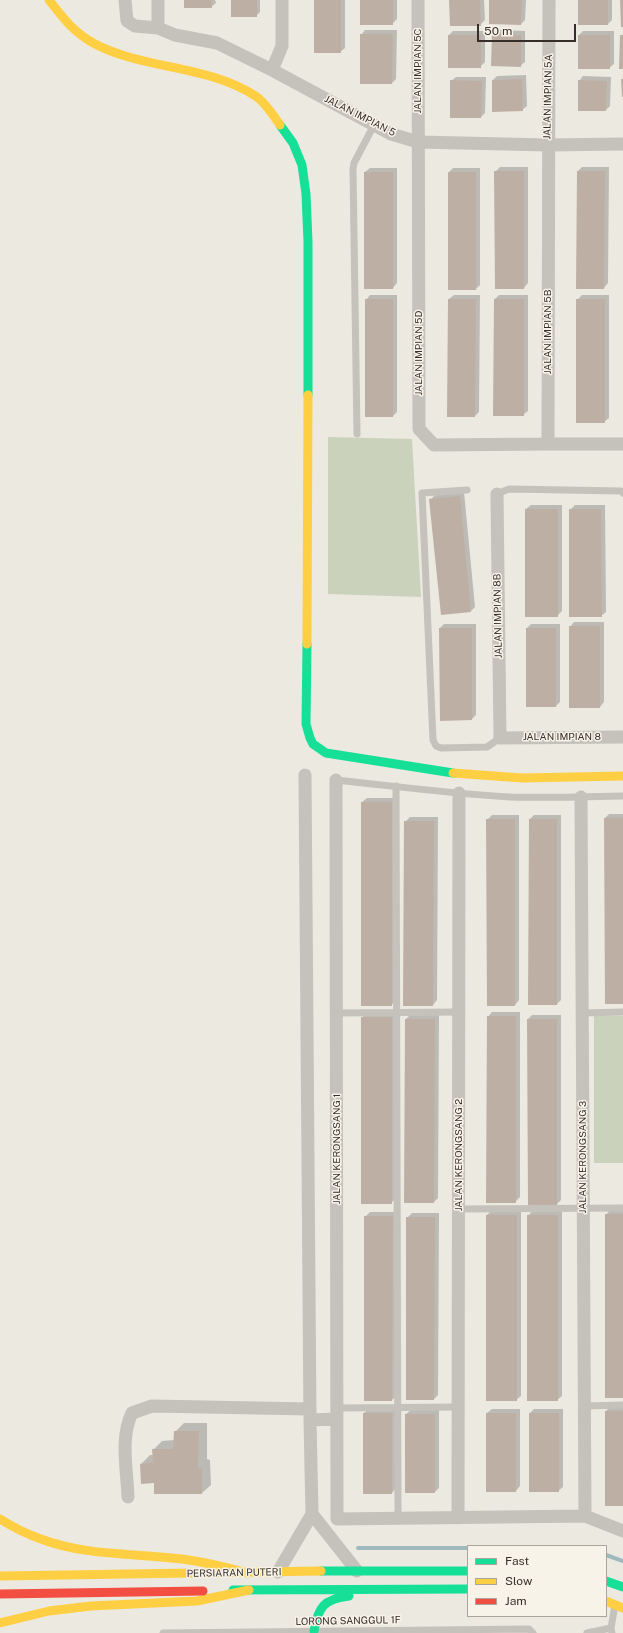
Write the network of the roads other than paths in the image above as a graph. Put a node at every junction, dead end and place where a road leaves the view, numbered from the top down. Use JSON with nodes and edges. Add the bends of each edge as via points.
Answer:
{"nodes":[{"id":1,"x":49,"y":0,"type":"edge"},
{"id":2,"x":125,"y":0,"type":"edge"},
{"id":3,"x":158,"y":0,"type":"edge"},
{"id":4,"x":282,"y":0,"type":"edge"},
{"id":5,"x":418,"y":0,"type":"edge"},
{"id":6,"x":549,"y":0,"type":"edge"},
{"id":7,"x":158,"y":28,"type":"junction"},
{"id":8,"x":272,"y":70,"type":"junction"},
{"id":9,"x":374,"y":125,"type":"junction"},
{"id":10,"x":418,"y":142,"type":"junction"},
{"id":11,"x":623,"y":144,"type":"edge"},
{"id":12,"x":548,"y":145,"type":"junction"},
{"id":13,"x":356,"y":434,"type":"dead end"},
{"id":14,"x":548,"y":444,"type":"junction"},
{"id":15,"x":623,"y":444,"type":"edge"},
{"id":16,"x":467,"y":490,"type":"dead end"},
{"id":17,"x":623,"y":493,"type":"edge"},
{"id":18,"x":496,"y":494,"type":"joint"},
{"id":19,"x":623,"y":737,"type":"edge"},
{"id":20,"x":500,"y":738,"type":"junction"},
{"id":21,"x":305,"y":775,"type":"dead end"},
{"id":22,"x":623,"y":776,"type":"edge"},
{"id":23,"x":336,"y":780,"type":"joint"},
{"id":24,"x":396,"y":786,"type":"junction"},
{"id":25,"x":459,"y":793,"type":"junction"},
{"id":26,"x":623,"y":796,"type":"edge"},
{"id":27,"x":581,"y":798,"type":"junction"},
{"id":28,"x":397,"y":1012,"type":"junction"},
{"id":29,"x":459,"y":1012,"type":"junction"},
{"id":30,"x":623,"y":1012,"type":"edge"},
{"id":31,"x":336,"y":1013,"type":"junction"},
{"id":32,"x":582,"y":1013,"type":"junction"},
{"id":33,"x":583,"y":1208,"type":"junction"},
{"id":34,"x":623,"y":1208,"type":"edge"},
{"id":35,"x":459,"y":1209,"type":"junction"},
{"id":36,"x":584,"y":1406,"type":"junction"},
{"id":37,"x":623,"y":1406,"type":"edge"},
{"id":38,"x":458,"y":1407,"type":"junction"},
{"id":39,"x":397,"y":1408,"type":"junction"},
{"id":40,"x":310,"y":1414,"type":"junction"},
{"id":41,"x":337,"y":1414,"type":"junction"},
{"id":42,"x":128,"y":1497,"type":"dead end"},
{"id":43,"x":312,"y":1514,"type":"junction"},
{"id":44,"x":585,"y":1516,"type":"junction"},
{"id":45,"x":398,"y":1518,"type":"junction"},
{"id":46,"x":458,"y":1518,"type":"junction"},
{"id":47,"x":0,"y":1519,"type":"edge"},
{"id":48,"x":623,"y":1531,"type":"edge"},
{"id":49,"x":467,"y":1570,"type":"edge"},
{"id":50,"x":357,"y":1571,"type":"junction"},
{"id":51,"x":278,"y":1572,"type":"junction"},
{"id":52,"x":247,"y":1573,"type":"junction"},
{"id":53,"x":0,"y":1576,"type":"edge"},
{"id":54,"x":607,"y":1580,"type":"edge"},
{"id":55,"x":623,"y":1587,"type":"edge"},
{"id":56,"x":420,"y":1589,"type":"junction"},
{"id":57,"x":467,"y":1589,"type":"edge"},
{"id":58,"x":249,"y":1590,"type":"junction"},
{"id":59,"x":268,"y":1590,"type":"junction"},
{"id":60,"x":0,"y":1594,"type":"edge"},
{"id":61,"x":300,"y":1599,"type":"dead end"},
{"id":62,"x":607,"y":1601,"type":"edge"},
{"id":63,"x":619,"y":1607,"type":"edge"},
{"id":64,"x":310,"y":1611,"type":"dead end"},
{"id":65,"x":0,"y":1623,"type":"edge"},
{"id":66,"x":612,"y":1630,"type":"edge"},
{"id":67,"x":314,"y":1631,"type":"junction"},
{"id":68,"x":351,"y":1632,"type":"edge"},
{"id":69,"x":163,"y":1633,"type":"edge"},
{"id":70,"x":179,"y":1633,"type":"edge"},
{"id":71,"x":533,"y":1633,"type":"edge"},
{"id":72,"x":587,"y":1633,"type":"edge"}],
"edges":[{"from":1,"to":22,"type":"main road","via":[[71,28],[95,44],[123,55],[232,83],[258,98],[293,143],[302,165],[308,242],[305,718],[314,745],[326,753],[490,777]]},
{"from":2,"to":7,"type":"street","name":"JALAN IMPIAN 5","via":[[127,20],[135,26]]},
{"from":3,"to":7,"type":"street"},
{"from":4,"to":8,"type":"street","via":[[282,46]]},
{"from":5,"to":10,"type":"street","name":"JALAN IMPIAN 5C"},
{"from":6,"to":12,"type":"street","name":"JALAN IMPIAN 5A"},
{"from":7,"to":8,"type":"street","name":"JALAN IMPIAN 5","via":[[175,35],[217,43]]},
{"from":8,"to":9,"type":"street","name":"JALAN IMPIAN 5"},
{"from":9,"to":10,"type":"street","name":"JALAN IMPIAN 5","via":[[391,134]]},
{"from":9,"to":13,"type":"lane","via":[[353,169]]},
{"from":10,"to":12,"type":"street","name":"JALAN IMPIAN 5"},
{"from":10,"to":14,"type":"street","name":"JALAN IMPIAN 5D","via":[[419,429],[434,445]]},
{"from":11,"to":12,"type":"street","name":"JALAN IMPIAN 5"},
{"from":12,"to":14,"type":"street","name":"JALAN IMPIAN 5B"},
{"from":14,"to":15,"type":"street"},
{"from":16,"to":20,"type":"lane","via":[[422,492],[433,740],[436,746],[441,748],[487,746]]},
{"from":17,"to":18,"type":"lane","via":[[509,489]]},
{"from":18,"to":20,"type":"street","name":"JALAN IMPIAN 8B"},
{"from":19,"to":20,"type":"street","name":"JALAN IMPIAN 8"},
{"from":21,"to":40,"type":"street"},
{"from":23,"to":24,"type":"lane"},
{"from":23,"to":31,"type":"street","name":"JALAN KERONGSANG 1"},
{"from":24,"to":25,"type":"lane"},
{"from":24,"to":28,"type":"lane"},
{"from":25,"to":27,"type":"lane"},
{"from":25,"to":29,"type":"street","name":"JALAN KERONGSANG 2"},
{"from":26,"to":27,"type":"lane"},
{"from":27,"to":32,"type":"street","name":"JALAN KERONGSANG 3"},
{"from":28,"to":29,"type":"lane"},
{"from":28,"to":31,"type":"lane"},
{"from":28,"to":39,"type":"lane"},
{"from":29,"to":35,"type":"street","name":"JALAN KERONGSANG 2"},
{"from":30,"to":32,"type":"lane"},
{"from":31,"to":41,"type":"street","name":"JALAN KERONGSANG 1"},
{"from":32,"to":33,"type":"street","name":"JALAN KERONGSANG 3"},
{"from":33,"to":34,"type":"lane"},
{"from":33,"to":35,"type":"lane"},
{"from":33,"to":36,"type":"street","name":"JALAN KERONGSANG 3"},
{"from":35,"to":38,"type":"street","name":"JALAN KERONGSANG 2"},
{"from":36,"to":37,"type":"lane"},
{"from":36,"to":44,"type":"street","name":"JALAN KERONGSANG 3"},
{"from":38,"to":39,"type":"lane"},
{"from":38,"to":46,"type":"street","name":"JALAN KERONGSANG 2"},
{"from":39,"to":41,"type":"lane"},
{"from":39,"to":45,"type":"lane"},
{"from":40,"to":41,"type":"street"},
{"from":40,"to":42,"type":"street","via":[[152,1406],[132,1413],[128,1421],[126,1442]]},
{"from":40,"to":43,"type":"street"},
{"from":41,"to":45,"type":"street","name":"JALAN KERONGSANG 1","via":[[337,1519]]},
{"from":43,"to":50,"type":"street"},
{"from":43,"to":51,"type":"street"},
{"from":44,"to":46,"type":"street"},
{"from":44,"to":48,"type":"street"},
{"from":45,"to":46,"type":"street"},
{"from":47,"to":52,"type":"main road","via":[[25,1534],[58,1544],[99,1552],[182,1559]]},
{"from":49,"to":50,"type":"main road","name":"PERSIARAN PUTERI"},
{"from":50,"to":51,"type":"main road","name":"PERSIARAN PUTERI"},
{"from":51,"to":52,"type":"main road","name":"PERSIARAN PUTERI"},
{"from":52,"to":53,"type":"main road","name":"PERSIARAN PUTERI"},
{"from":54,"to":55,"type":"main road"},
{"from":56,"to":57,"type":"main road","name":"PERSIARAN PUTERI"},
{"from":56,"to":59,"type":"main road","name":"PERSIARAN PUTERI"},
{"from":56,"to":67,"type":"main road","via":[[337,1597],[321,1607]]},
{"from":58,"to":59,"type":"main road","name":"PERSIARAN PUTERI"},
{"from":58,"to":60,"type":"main road","name":"PERSIARAN PUTERI"},
{"from":58,"to":65,"type":"main road","via":[[197,1601],[91,1606],[49,1611]]},
{"from":59,"to":61,"type":"main road"},
{"from":62,"to":63,"type":"main road"},
{"from":63,"to":66,"type":"lane"},
{"from":64,"to":67,"type":"main road"},
{"from":66,"to":72,"type":"lane"},
{"from":67,"to":68,"type":"lane","name":"LORONG SANGGUL 1F"},
{"from":67,"to":70,"type":"lane","name":"LORONG SANGGUL 1F"},
{"from":68,"to":71,"type":"lane","name":"LORONG SANGGUL 1F","via":[[529,1629]]},
{"from":69,"to":70,"type":"lane","name":"LORONG SANGGUL 1F"}]}
